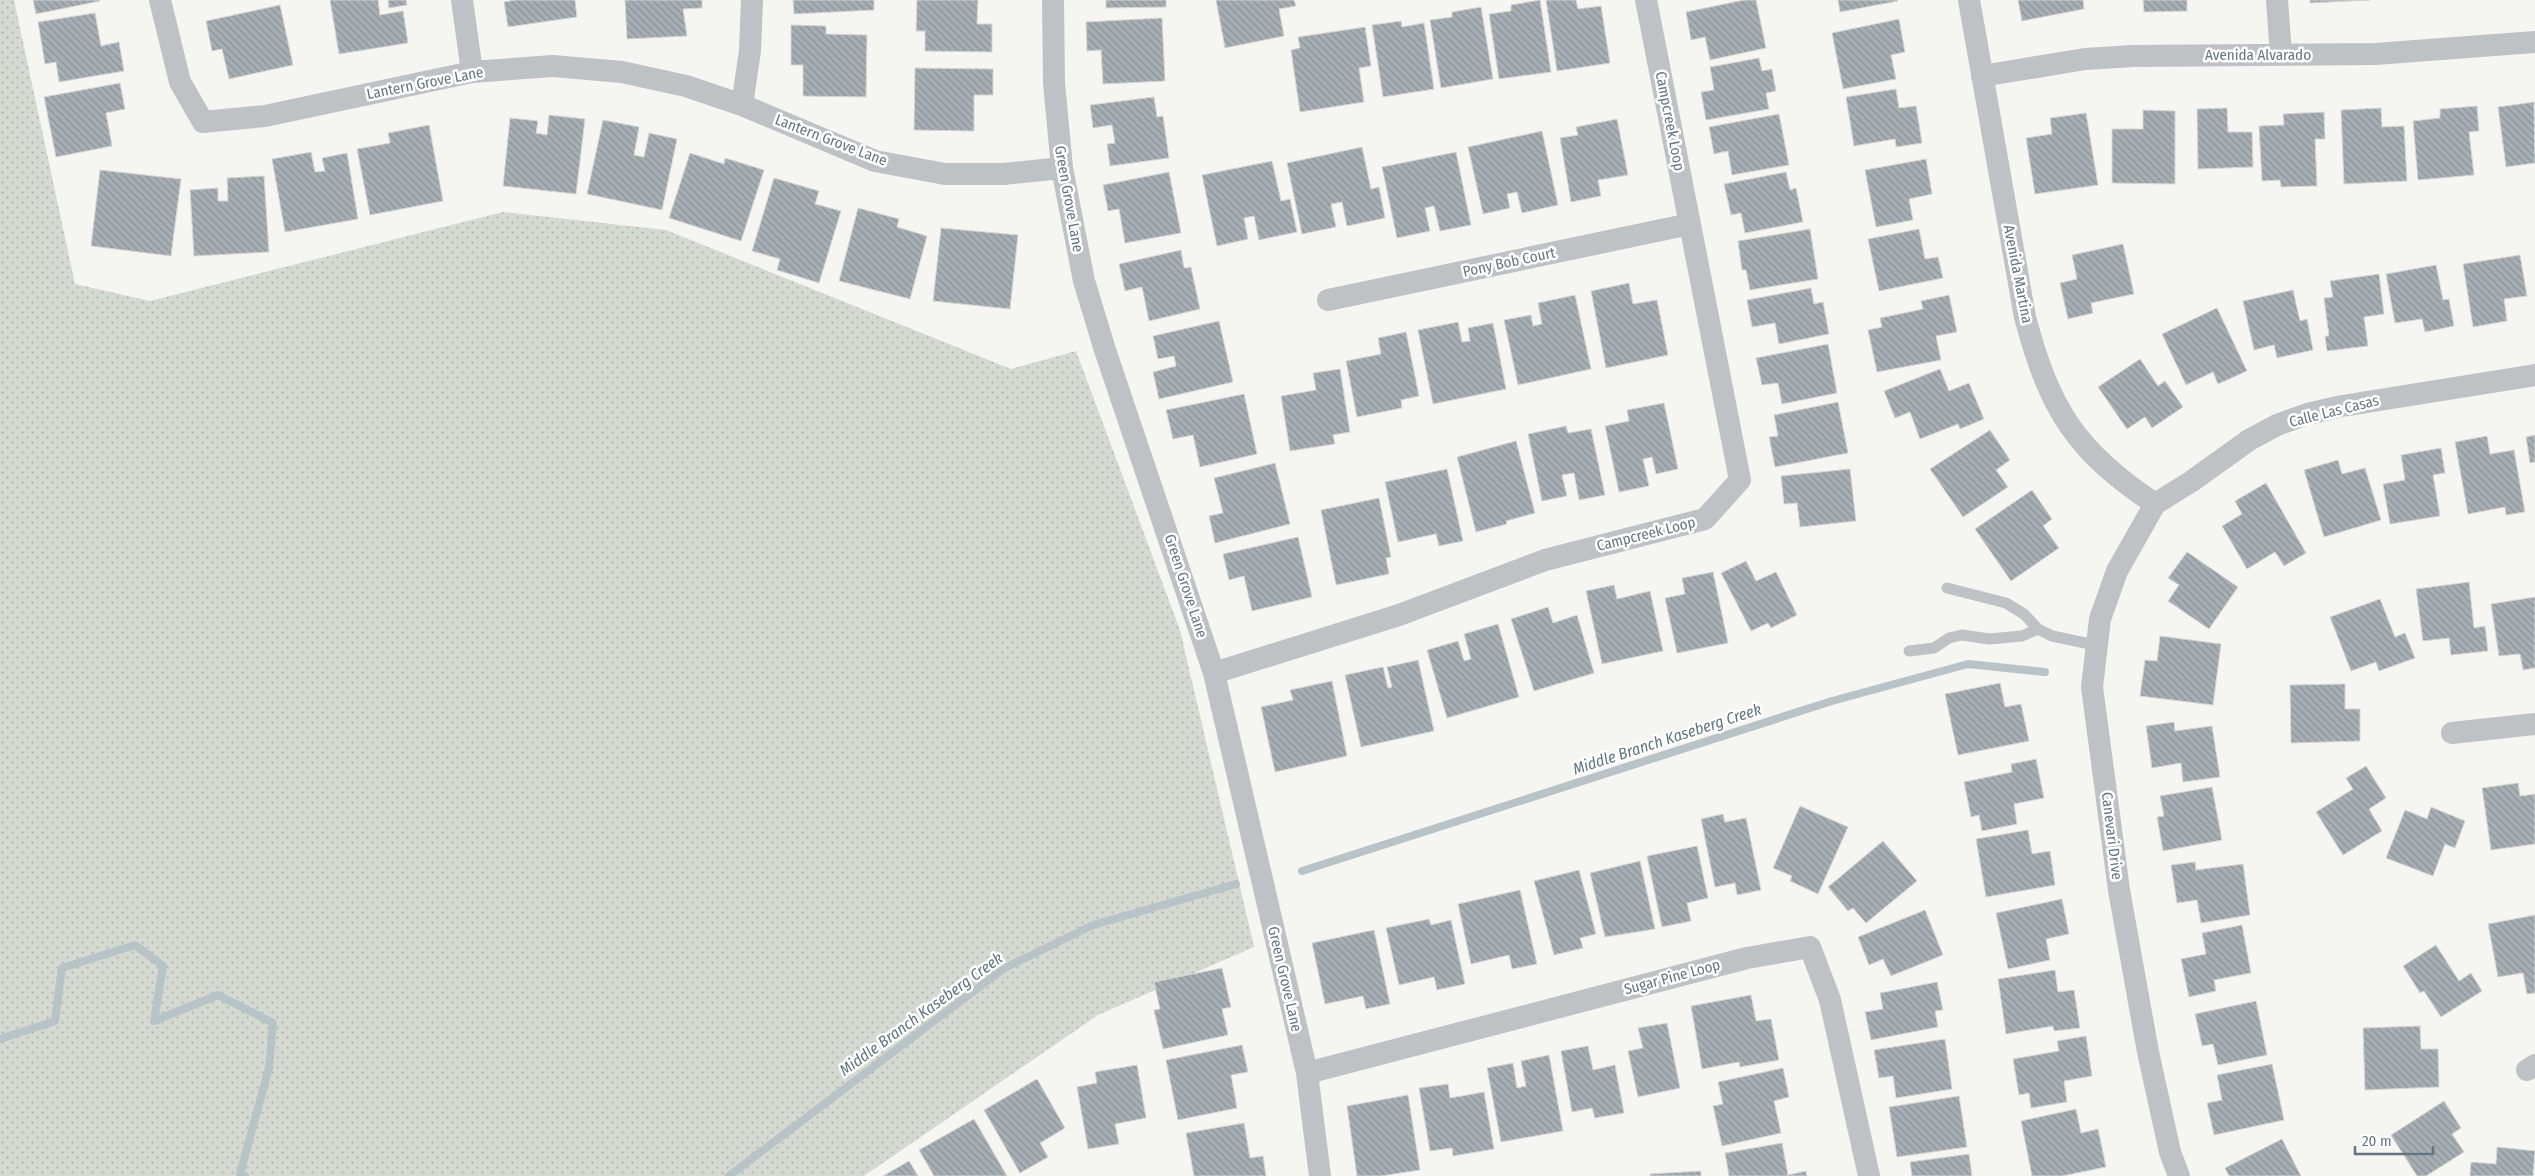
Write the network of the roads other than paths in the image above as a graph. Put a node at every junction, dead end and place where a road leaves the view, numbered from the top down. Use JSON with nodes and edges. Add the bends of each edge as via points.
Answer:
{"nodes":[{"id":1,"x":160,"y":0,"type":"edge"},
{"id":2,"x":462,"y":0,"type":"edge"},
{"id":3,"x":752,"y":0,"type":"edge"},
{"id":4,"x":1052,"y":0,"type":"edge"},
{"id":5,"x":1646,"y":0,"type":"edge"},
{"id":6,"x":1969,"y":0,"type":"edge"},
{"id":7,"x":2277,"y":0,"type":"edge"},
{"id":8,"x":2535,"y":42,"type":"edge"},
{"id":9,"x":2281,"y":55,"type":"junction"},
{"id":10,"x":472,"y":72,"type":"junction"},
{"id":11,"x":1982,"y":76,"type":"junction"},
{"id":12,"x":742,"y":105,"type":"junction"},
{"id":13,"x":1062,"y":168,"type":"junction"},
{"id":14,"x":1690,"y":224,"type":"junction"},
{"id":15,"x":1328,"y":300,"type":"dead end"},
{"id":16,"x":2535,"y":375,"type":"edge"},
{"id":17,"x":2155,"y":504,"type":"junction"},
{"id":18,"x":1947,"y":588,"type":"dead end"},
{"id":19,"x":2038,"y":629,"type":"junction"},
{"id":20,"x":2095,"y":645,"type":"junction"},
{"id":21,"x":1909,"y":651,"type":"dead end"},
{"id":22,"x":1214,"y":673,"type":"junction"},
{"id":23,"x":2535,"y":724,"type":"edge"},
{"id":24,"x":2452,"y":732,"type":"dead end"},
{"id":25,"x":1307,"y":1074,"type":"junction"},
{"id":26,"x":1320,"y":1176,"type":"edge"},
{"id":27,"x":1869,"y":1176,"type":"edge"},
{"id":28,"x":2179,"y":1176,"type":"edge"}],
"edges":[{"from":1,"to":10,"type":"street","name":"Lantern Grove Lane","via":[[180,82],[203,122],[265,116]]},
{"from":2,"to":10,"type":"street"},
{"from":3,"to":12,"type":"street","via":[[750,50]]},
{"from":4,"to":13,"type":"street","name":"Green Grove Lane","via":[[1054,83]]},
{"from":5,"to":14,"type":"street","name":"Campcreek Loop"},
{"from":6,"to":11,"type":"street","name":"Avenida Martina"},
{"from":7,"to":9,"type":"street"},
{"from":8,"to":9,"type":"street","name":"Avenida Alvarado","via":[[2375,54]]},
{"from":9,"to":11,"type":"street","name":"Avenida Alvarado","via":[[2123,56]]},
{"from":10,"to":12,"type":"street","name":"Lantern Grove Lane","via":[[553,66],[622,72],[686,86]]},
{"from":11,"to":17,"type":"street","name":"Avenida Martina","via":[[2025,317],[2048,391],[2087,449],[2122,482]]},
{"from":12,"to":13,"type":"street","name":"Lantern Grove Lane","via":[[875,161],[945,174],[1004,174]]},
{"from":13,"to":22,"type":"street","name":"Green Grove Lane","via":[[1084,282],[1102,342]]},
{"from":14,"to":15,"type":"street","name":"Pony Bob Court"},
{"from":14,"to":22,"type":"street","name":"Campcreek Loop","via":[[1740,480],[1705,519],[1545,560],[1398,615]]},
{"from":16,"to":17,"type":"street","name":"Calle Las Casas","via":[[2307,414],[2249,440],[2192,482]]},
{"from":17,"to":20,"type":"street","name":"Canevari Drive","via":[[2117,571],[2100,619]]},
{"from":18,"to":19,"type":"lane","via":[[2006,603],[2024,614]]},
{"from":19,"to":20,"type":"lane","via":[[2052,636]]},
{"from":19,"to":21,"type":"lane","via":[[2022,636],[1989,639],[1962,635],[1948,638],[1934,648]]},
{"from":20,"to":28,"type":"street","name":"Canevari Drive","via":[[2092,687],[2119,890],[2150,1061],[2170,1152]]},
{"from":22,"to":25,"type":"street","name":"Green Grove Lane"},
{"from":23,"to":24,"type":"street"},
{"from":25,"to":26,"type":"street","name":"Green Grove Lane"},
{"from":25,"to":27,"type":"street","name":"Sugar Pine Loop","via":[[1747,958],[1810,947],[1830,1000]]}]}
